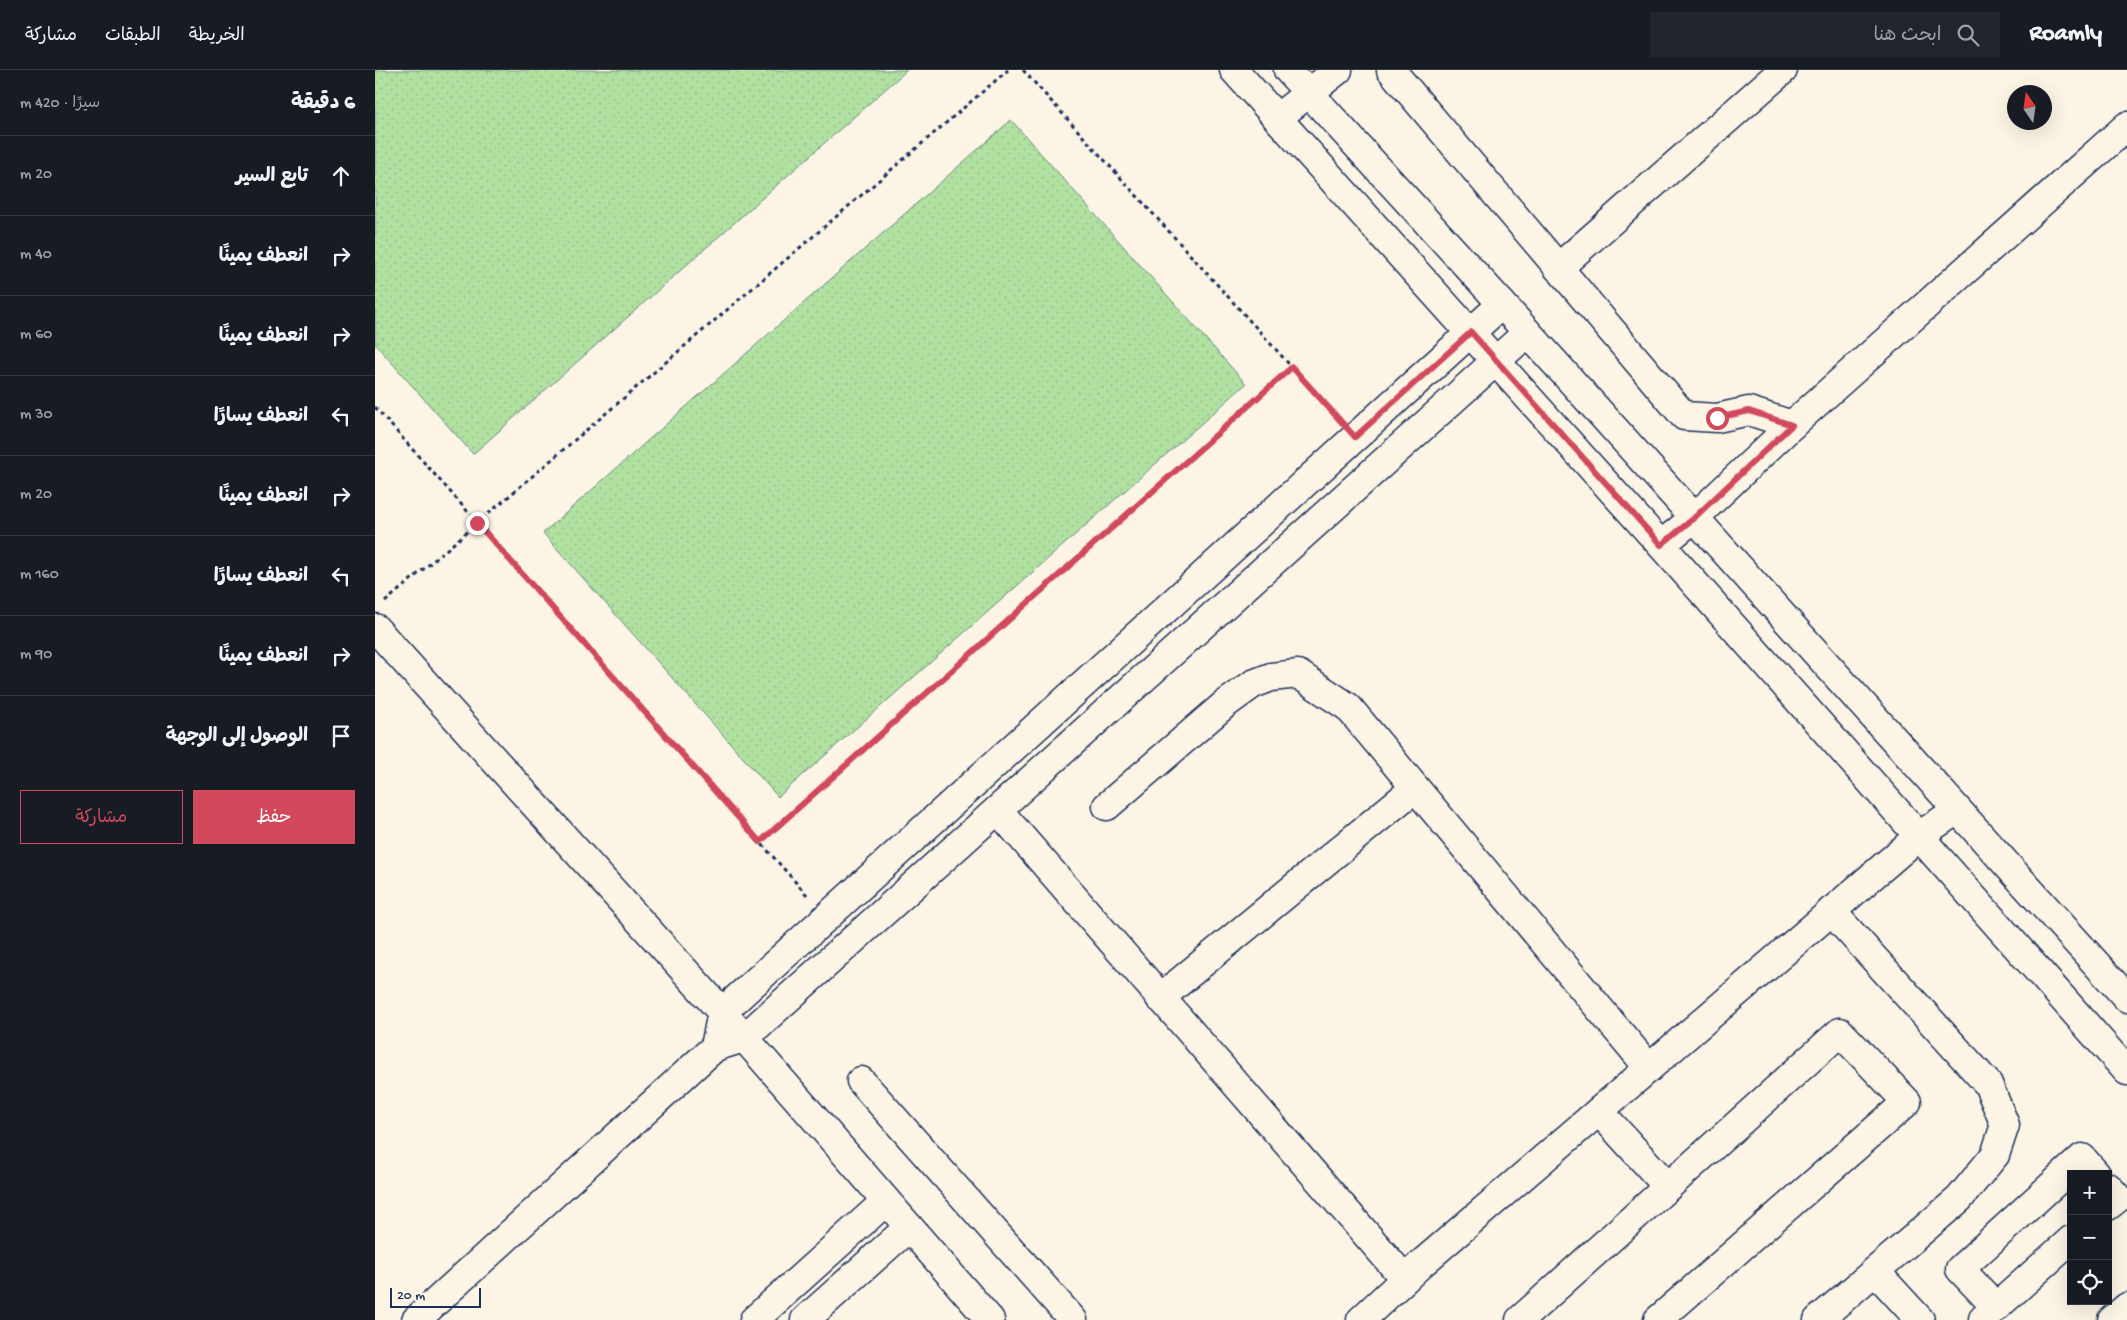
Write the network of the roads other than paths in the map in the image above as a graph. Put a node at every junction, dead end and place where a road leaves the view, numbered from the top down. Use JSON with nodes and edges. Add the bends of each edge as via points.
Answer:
{"nodes":[{"id":1,"x":1234,"y":70,"type":"edge"},
{"id":2,"x":1287,"y":70,"type":"edge"},
{"id":3,"x":1338,"y":70,"type":"edge"},
{"id":4,"x":1391,"y":70,"type":"edge"},
{"id":5,"x":1783,"y":70,"type":"edge"},
{"id":6,"x":1308,"y":93,"type":"junction"},
{"id":7,"x":1277,"y":118,"type":"junction"},
{"id":8,"x":2127,"y":126,"type":"edge"},
{"id":9,"x":1559,"y":268,"type":"junction"},
{"id":10,"x":1502,"y":304,"type":"junction"},
{"id":11,"x":1471,"y":332,"type":"junction"},
{"id":12,"x":1527,"y":333,"type":"junction"},
{"id":13,"x":1496,"y":361,"type":"junction"},
{"id":14,"x":1792,"y":425,"type":"junction"},
{"id":15,"x":1694,"y":518,"type":"junction"},
{"id":16,"x":1661,"y":545,"type":"junction"},
{"id":17,"x":379,"y":616,"type":"edge"},
{"id":18,"x":1415,"y":788,"type":"junction"},
{"id":19,"x":1107,"y":806,"type":"dead end"},
{"id":20,"x":997,"y":810,"type":"junction"},
{"id":21,"x":1957,"y":810,"type":"junction"},
{"id":22,"x":1919,"y":836,"type":"junction"},
{"id":23,"x":1831,"y":912,"type":"junction"},
{"id":24,"x":1160,"y":998,"type":"junction"},
{"id":25,"x":2127,"y":998,"type":"edge"},
{"id":26,"x":722,"y":1012,"type":"junction"},
{"id":27,"x":745,"y":1038,"type":"junction"},
{"id":28,"x":715,"y":1047,"type":"junction"},
{"id":29,"x":1649,"y":1068,"type":"junction"},
{"id":30,"x":2127,"y":1071,"type":"edge"},
{"id":31,"x":861,"y":1081,"type":"dead end"},
{"id":32,"x":1599,"y":1111,"type":"junction"},
{"id":33,"x":2069,"y":1170,"type":"edge"},
{"id":34,"x":2092,"y":1170,"type":"edge"},
{"id":35,"x":2067,"y":1172,"type":"edge"},
{"id":36,"x":1669,"y":1187,"type":"junction"},
{"id":37,"x":2112,"y":1191,"type":"edge"},
{"id":38,"x":886,"y":1201,"type":"junction"},
{"id":39,"x":2112,"y":1203,"type":"edge"},
{"id":40,"x":909,"y":1227,"type":"junction"},
{"id":41,"x":2067,"y":1244,"type":"edge"},
{"id":42,"x":1875,"y":1271,"type":"junction"},
{"id":43,"x":1405,"y":1279,"type":"junction"},
{"id":44,"x":2127,"y":1307,"type":"edge"},
{"id":45,"x":1989,"y":1314,"type":"edge"},
{"id":46,"x":1369,"y":1317,"type":"edge"},
{"id":47,"x":415,"y":1320,"type":"edge"},
{"id":48,"x":754,"y":1320,"type":"edge"},
{"id":49,"x":805,"y":1320,"type":"edge"},
{"id":50,"x":990,"y":1320,"type":"edge"},
{"id":51,"x":1073,"y":1320,"type":"edge"},
{"id":52,"x":1520,"y":1320,"type":"edge"},
{"id":53,"x":1658,"y":1320,"type":"edge"},
{"id":54,"x":1818,"y":1320,"type":"edge"},
{"id":55,"x":1920,"y":1320,"type":"edge"},
{"id":56,"x":2112,"y":1320,"type":"edge"}],
"edges":[{"from":1,"to":7,"type":"lane"},
{"from":2,"to":6,"type":"lane"},
{"from":3,"to":6,"type":"lane"},
{"from":4,"to":9,"type":"lane"},
{"from":5,"to":9,"type":"lane"},
{"from":6,"to":7,"type":"lane"},
{"from":6,"to":10,"type":"lane"},
{"from":7,"to":11,"type":"lane"},
{"from":8,"to":14,"type":"lane"},
{"from":9,"to":14,"type":"lane","via":[[1684,416],[1717,418],[1749,411]]},
{"from":10,"to":11,"type":"lane"},
{"from":10,"to":12,"type":"lane"},
{"from":11,"to":13,"type":"lane"},
{"from":11,"to":26,"type":"lane"},
{"from":12,"to":13,"type":"lane"},
{"from":12,"to":15,"type":"lane"},
{"from":13,"to":16,"type":"lane"},
{"from":13,"to":20,"type":"lane"},
{"from":14,"to":15,"type":"lane"},
{"from":15,"to":16,"type":"lane"},
{"from":15,"to":21,"type":"lane"},
{"from":16,"to":22,"type":"lane"},
{"from":17,"to":26,"type":"lane"},
{"from":18,"to":19,"type":"lane","via":[[1348,707],[1299,674],[1271,677],[1253,684]]},
{"from":18,"to":24,"type":"lane"},
{"from":18,"to":29,"type":"lane"},
{"from":20,"to":24,"type":"lane"},
{"from":20,"to":27,"type":"lane"},
{"from":21,"to":22,"type":"lane"},
{"from":21,"to":25,"type":"lane"},
{"from":22,"to":23,"type":"lane"},
{"from":22,"to":30,"type":"lane"},
{"from":23,"to":29,"type":"lane"},
{"from":23,"to":42,"type":"lane","via":[[1988,1084],[2005,1124],[1995,1155],[1959,1198]]},
{"from":24,"to":43,"type":"lane"},
{"from":26,"to":27,"type":"lane"},
{"from":26,"to":28,"type":"lane"},
{"from":27,"to":28,"type":"lane"},
{"from":27,"to":38,"type":"lane"},
{"from":28,"to":47,"type":"lane"},
{"from":29,"to":32,"type":"lane"},
{"from":31,"to":51,"type":"lane"},
{"from":32,"to":36,"type":"lane"},
{"from":32,"to":43,"type":"lane"},
{"from":33,"to":34,"type":"lane","via":[[2082,1158]]},
{"from":35,"to":45,"type":"lane","via":[[1960,1268]]},
{"from":36,"to":52,"type":"lane"},
{"from":36,"to":53,"type":"lane","via":[[1840,1032],[1907,1102]]},
{"from":37,"to":39,"type":"lane","via":[[2118,1198]]},
{"from":38,"to":40,"type":"lane"},
{"from":38,"to":48,"type":"lane"},
{"from":40,"to":49,"type":"lane"},
{"from":40,"to":50,"type":"lane"},
{"from":41,"to":45,"type":"lane"},
{"from":42,"to":54,"type":"lane"},
{"from":42,"to":55,"type":"lane"},
{"from":43,"to":46,"type":"lane"},
{"from":44,"to":56,"type":"lane"}]}
